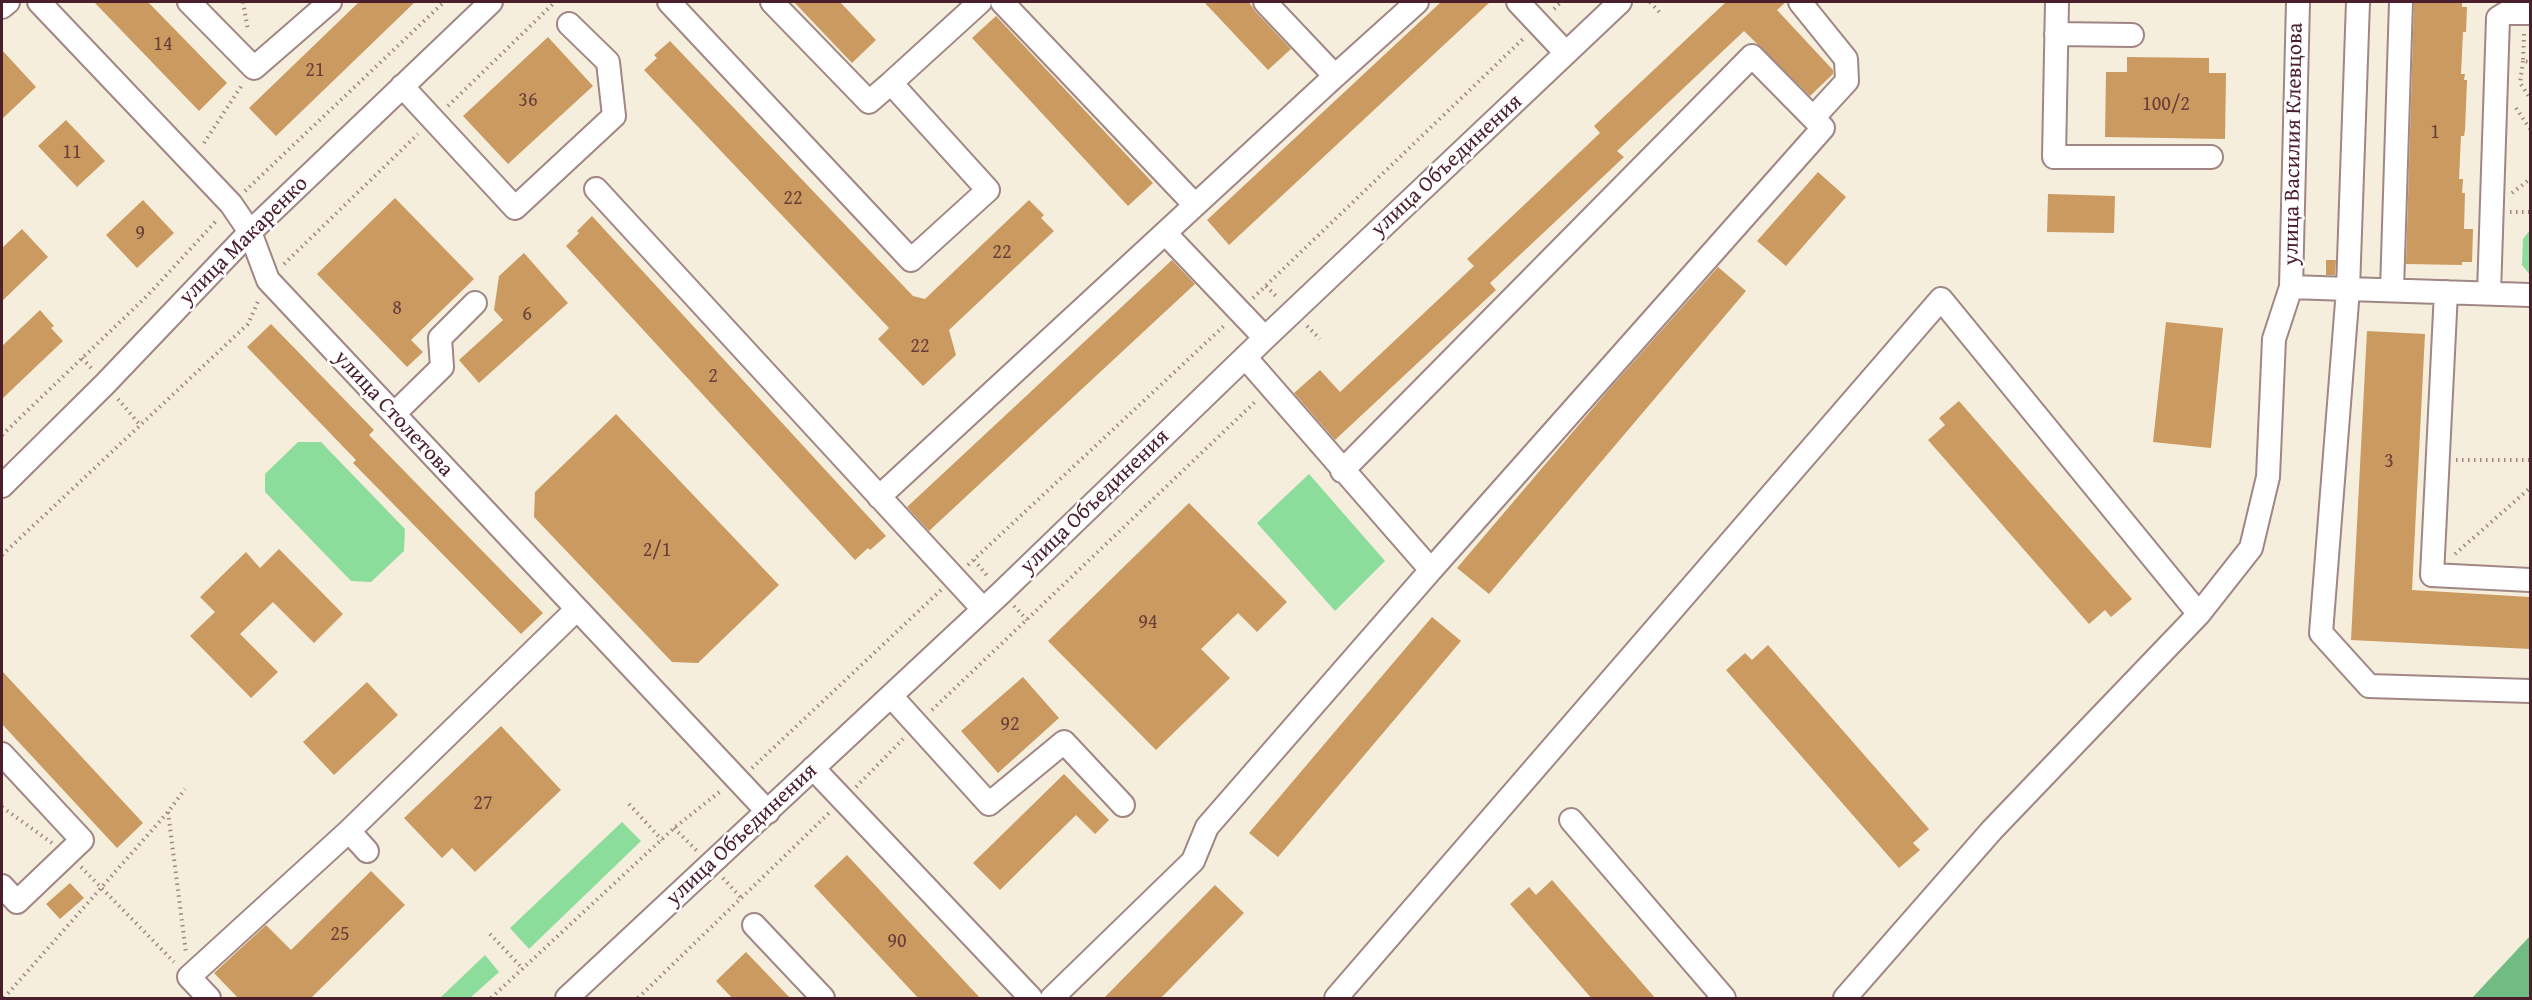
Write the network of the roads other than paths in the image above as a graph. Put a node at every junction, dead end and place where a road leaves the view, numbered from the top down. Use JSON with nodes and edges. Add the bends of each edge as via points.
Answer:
{"nodes":[{"id":1,"x":8,"y":2,"type":"edge"},
{"id":2,"x":39,"y":2,"type":"edge"},
{"id":3,"x":189,"y":2,"type":"edge"},
{"id":4,"x":330,"y":2,"type":"edge"},
{"id":5,"x":492,"y":2,"type":"edge"},
{"id":6,"x":669,"y":2,"type":"edge"},
{"id":7,"x":772,"y":2,"type":"edge"},
{"id":8,"x":980,"y":2,"type":"edge"},
{"id":9,"x":1002,"y":2,"type":"edge"},
{"id":10,"x":1265,"y":2,"type":"edge"},
{"id":11,"x":1417,"y":2,"type":"edge"},
{"id":12,"x":1518,"y":2,"type":"edge"},
{"id":13,"x":1620,"y":2,"type":"edge"},
{"id":14,"x":1800,"y":2,"type":"edge"},
{"id":15,"x":2057,"y":2,"type":"edge"},
{"id":16,"x":2298,"y":2,"type":"edge"},
{"id":17,"x":2358,"y":2,"type":"edge"},
{"id":18,"x":2402,"y":2,"type":"edge"},
{"id":19,"x":2,"y":7,"type":"edge"},
{"id":20,"x":2527,"y":13,"type":"edge"},
{"id":21,"x":569,"y":24,"type":"dead end"},
{"id":22,"x":2056,"y":34,"type":"junction"},
{"id":23,"x":2132,"y":35,"type":"dead end"},
{"id":24,"x":1566,"y":53,"type":"junction"},
{"id":25,"x":1335,"y":76,"type":"junction"},
{"id":26,"x":891,"y":83,"type":"junction"},
{"id":27,"x":402,"y":87,"type":"junction"},
{"id":28,"x":1813,"y":118,"type":"junction"},
{"id":29,"x":2211,"y":157,"type":"dead end"},
{"id":30,"x":596,"y":189,"type":"dead end"},
{"id":31,"x":1195,"y":205,"type":"junction"},
{"id":32,"x":250,"y":232,"type":"junction"},
{"id":33,"x":1165,"y":233,"type":"junction"},
{"id":34,"x":2290,"y":287,"type":"junction"},
{"id":35,"x":2348,"y":289,"type":"junction"},
{"id":36,"x":2392,"y":290,"type":"junction"},
{"id":37,"x":2446,"y":292,"type":"junction"},
{"id":38,"x":2489,"y":293,"type":"junction"},
{"id":39,"x":2530,"y":295,"type":"edge"},
{"id":40,"x":475,"y":303,"type":"dead end"},
{"id":41,"x":1265,"y":338,"type":"junction"},
{"id":42,"x":1245,"y":357,"type":"junction"},
{"id":43,"x":394,"y":414,"type":"junction"},
{"id":44,"x":1342,"y":471,"type":"junction"},
{"id":45,"x":2,"y":486,"type":"edge"},
{"id":46,"x":879,"y":497,"type":"junction"},
{"id":47,"x":1431,"y":570,"type":"junction"},
{"id":48,"x":2530,"y":580,"type":"edge"},
{"id":49,"x":577,"y":609,"type":"junction"},
{"id":50,"x":983,"y":609,"type":"junction"},
{"id":51,"x":2199,"y":614,"type":"junction"},
{"id":52,"x":2530,"y":691,"type":"edge"},
{"id":53,"x":891,"y":696,"type":"junction"},
{"id":54,"x":2,"y":754,"type":"edge"},
{"id":55,"x":813,"y":768,"type":"junction"},
{"id":56,"x":1124,"y":805,"type":"dead end"},
{"id":57,"x":768,"y":812,"type":"junction"},
{"id":58,"x":1571,"y":820,"type":"dead end"},
{"id":59,"x":349,"y":831,"type":"junction"},
{"id":60,"x":367,"y":851,"type":"dead end"},
{"id":61,"x":2,"y":886,"type":"edge"},
{"id":62,"x":754,"y":925,"type":"dead end"},
{"id":63,"x":209,"y":999,"type":"edge"},
{"id":64,"x":567,"y":999,"type":"edge"},
{"id":65,"x":823,"y":999,"type":"edge"},
{"id":66,"x":1031,"y":999,"type":"edge"},
{"id":67,"x":1052,"y":999,"type":"edge"},
{"id":68,"x":1336,"y":999,"type":"edge"},
{"id":69,"x":1724,"y":999,"type":"edge"},
{"id":70,"x":1845,"y":999,"type":"edge"}],
"edges":[{"from":1,"to":19,"type":"street"},
{"from":2,"to":32,"type":"street","name":"улица Столетова","via":[[231,204]]},
{"from":3,"to":4,"type":"street","via":[[254,68]]},
{"from":5,"to":27,"type":"street","name":"улица Макаренко"},
{"from":6,"to":26,"type":"street","via":[[911,260],[988,190]]},
{"from":7,"to":26,"type":"street","via":[[869,102]]},
{"from":8,"to":26,"type":"street"},
{"from":9,"to":31,"type":"street"},
{"from":10,"to":25,"type":"street"},
{"from":11,"to":25,"type":"street"},
{"from":12,"to":24,"type":"street"},
{"from":13,"to":24,"type":"street","name":"улица Объединения"},
{"from":14,"to":28,"type":"street","via":[[1846,59],[1847,81]]},
{"from":15,"to":22,"type":"street"},
{"from":16,"to":34,"type":"street","name":"улица Василия Клевцова"},
{"from":17,"to":35,"type":"street"},
{"from":18,"to":36,"type":"street"},
{"from":20,"to":38,"type":"street","via":[[2506,13],[2498,18]]},
{"from":21,"to":27,"type":"street","via":[[608,62],[614,116],[515,208]]},
{"from":22,"to":23,"type":"street"},
{"from":22,"to":29,"type":"street","via":[[2054,157]]},
{"from":24,"to":41,"type":"street","name":"улица Объединения"},
{"from":25,"to":31,"type":"street"},
{"from":27,"to":32,"type":"street","name":"улица Макаренко"},
{"from":28,"to":44,"type":"street","via":[[1752,56]]},
{"from":28,"to":47,"type":"street","via":[[1823,128]]},
{"from":30,"to":46,"type":"street"},
{"from":31,"to":33,"type":"street"},
{"from":32,"to":43,"type":"street","name":"улица Столетова","via":[[268,280]]},
{"from":32,"to":45,"type":"street","name":"улица Макаренко"},
{"from":33,"to":41,"type":"street"},
{"from":33,"to":46,"type":"street"},
{"from":34,"to":35,"type":"street"},
{"from":34,"to":51,"type":"street","name":"улица Василия Клевцова","via":[[2274,339],[2268,477],[2251,548]]},
{"from":35,"to":36,"type":"street"},
{"from":35,"to":52,"type":"street","via":[[2321,633],[2368,686]]},
{"from":36,"to":37,"type":"street"},
{"from":37,"to":38,"type":"street"},
{"from":37,"to":48,"type":"street","via":[[2432,575]]},
{"from":38,"to":39,"type":"street"},
{"from":40,"to":43,"type":"street","via":[[440,339],[442,367]]},
{"from":41,"to":42,"type":"street","name":"улица Объединения"},
{"from":42,"to":44,"type":"street"},
{"from":42,"to":50,"type":"street","name":"улица Объединения"},
{"from":43,"to":49,"type":"street","name":"улица Столетова"},
{"from":44,"to":47,"type":"street"},
{"from":46,"to":50,"type":"street"},
{"from":47,"to":67,"type":"street","via":[[1207,827],[1193,861]]},
{"from":49,"to":57,"type":"street","name":"улица Столетова"},
{"from":49,"to":59,"type":"street"},
{"from":50,"to":53,"type":"street","name":"улица Объединения"},
{"from":51,"to":68,"type":"street","via":[[1941,299]]},
{"from":51,"to":70,"type":"street","name":"улица Василия Клевцова","via":[[1992,830]]},
{"from":53,"to":55,"type":"street","name":"улица Объединения"},
{"from":53,"to":56,"type":"street","via":[[989,804],[1064,742]]},
{"from":54,"to":61,"type":"street","via":[[82,840],[17,902]]},
{"from":55,"to":57,"type":"street","name":"улица Объединения"},
{"from":55,"to":66,"type":"street"},
{"from":57,"to":64,"type":"street","name":"улица Объединения"},
{"from":58,"to":69,"type":"street"},
{"from":59,"to":60,"type":"street"},
{"from":59,"to":63,"type":"street","via":[[189,977]]},
{"from":62,"to":65,"type":"street"}]}
